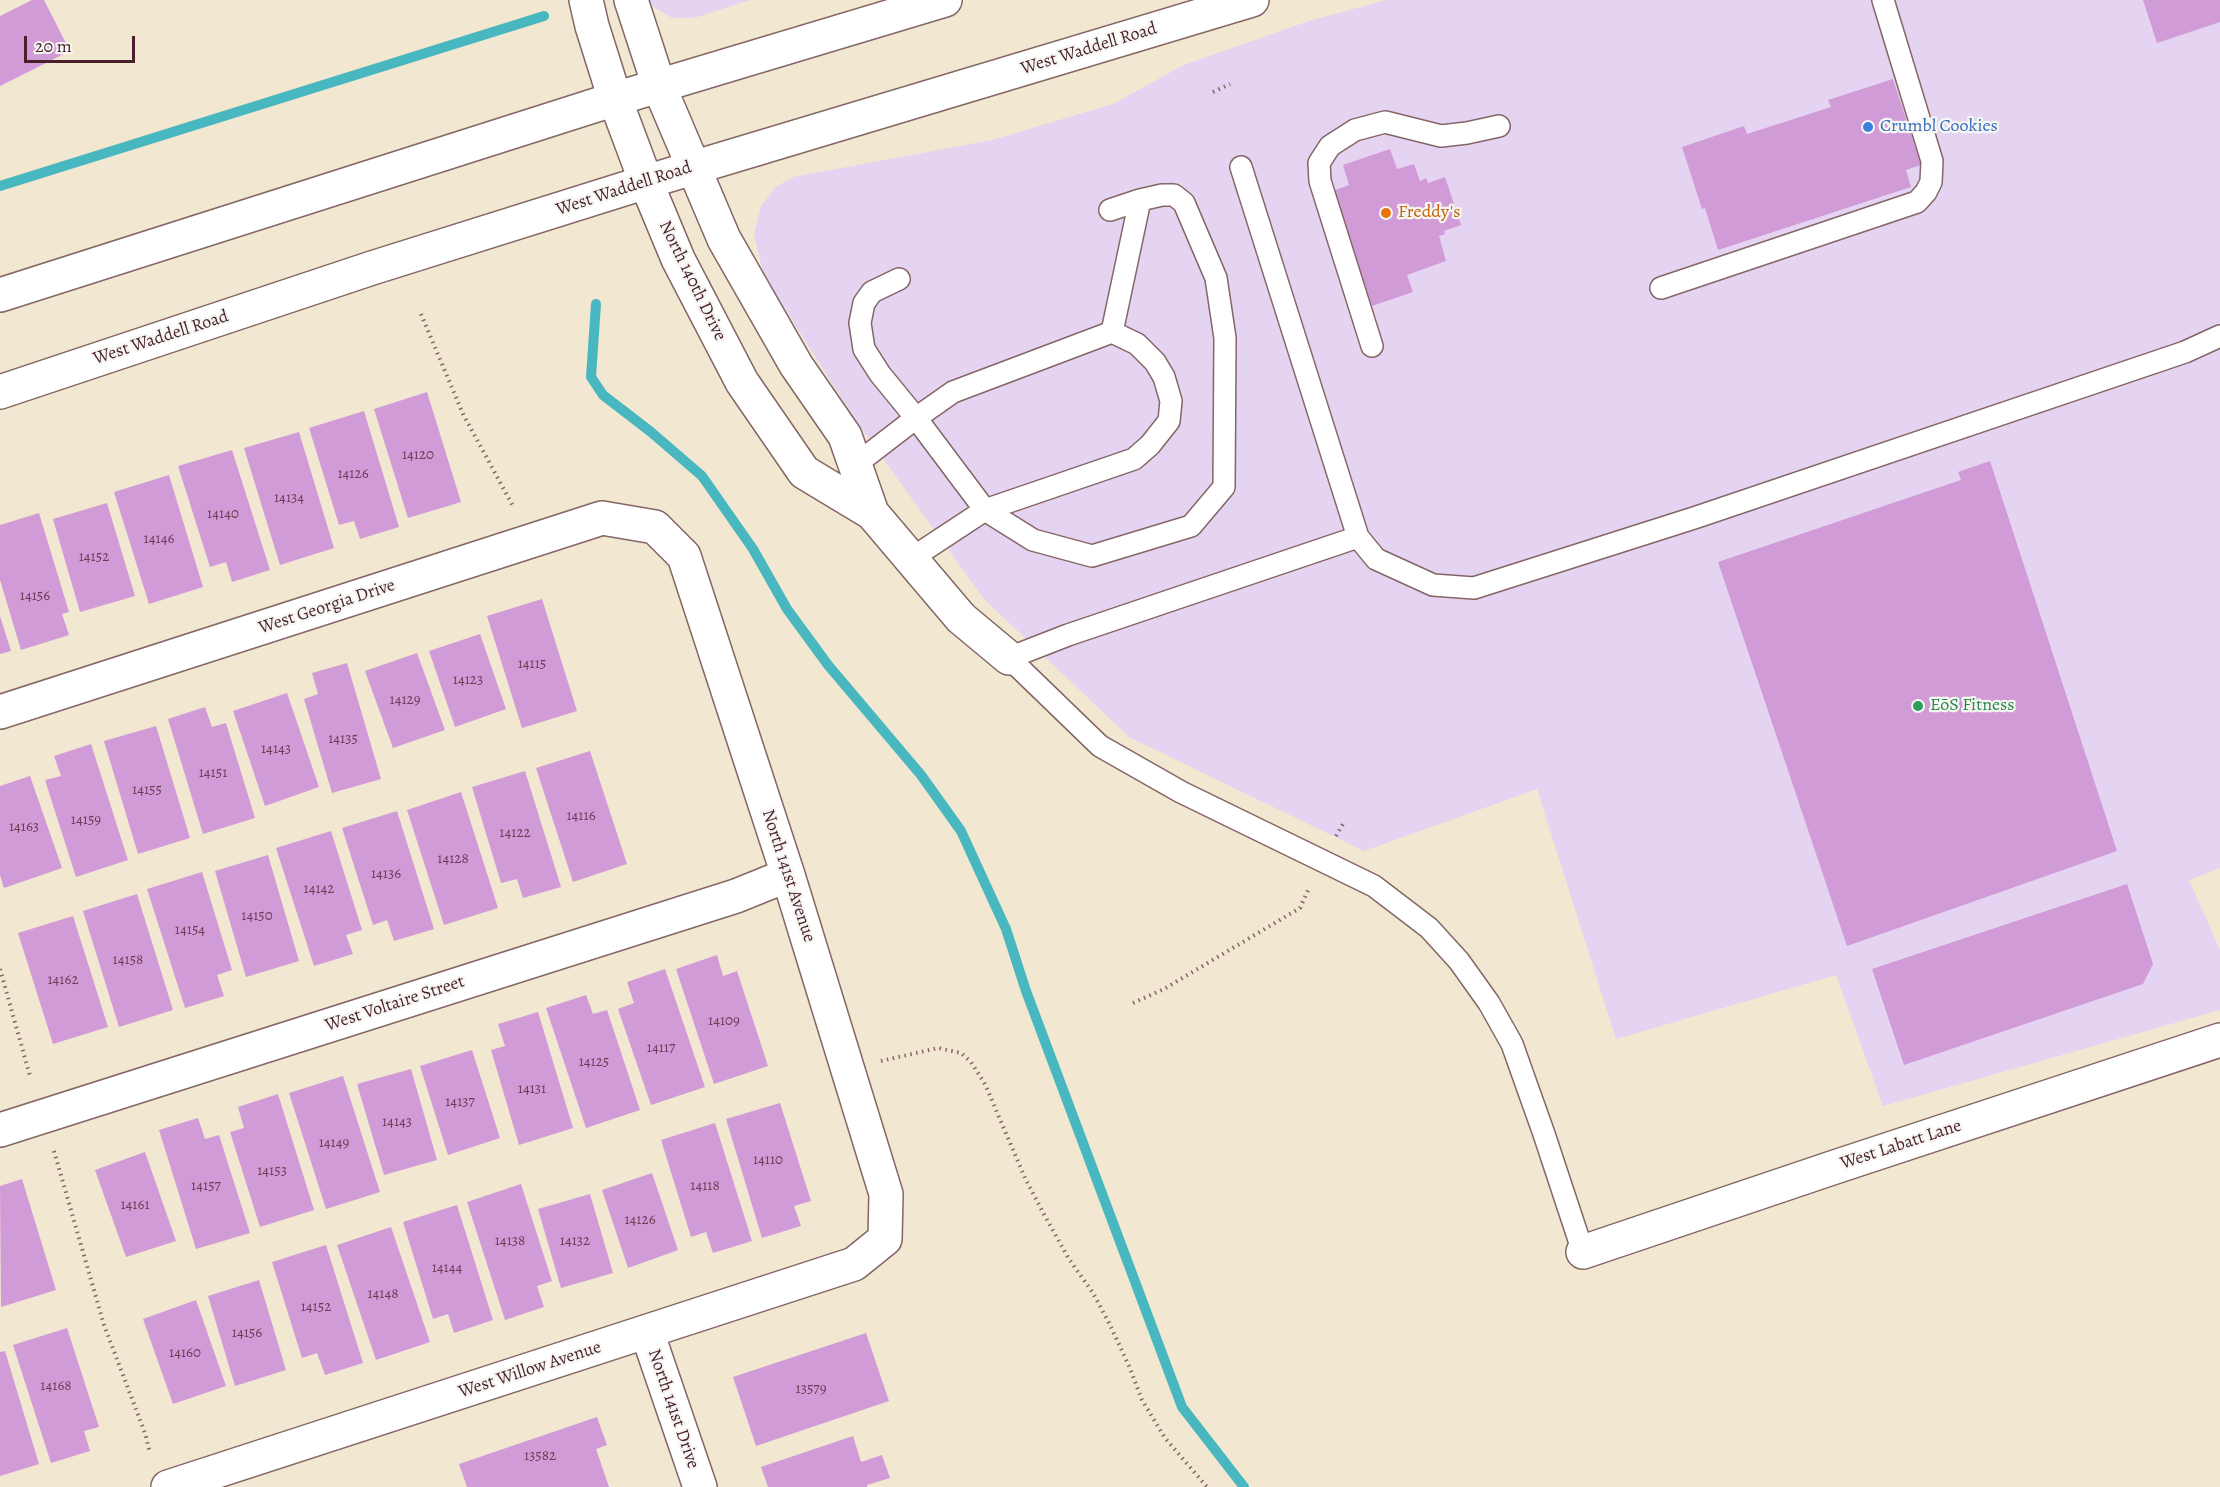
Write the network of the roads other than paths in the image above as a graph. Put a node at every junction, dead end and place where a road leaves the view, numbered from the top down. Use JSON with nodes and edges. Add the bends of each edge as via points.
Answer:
{"nodes":[{"id":1,"x":586,"y":0,"type":"edge"},
{"id":2,"x":631,"y":0,"type":"edge"},
{"id":3,"x":945,"y":0,"type":"edge"},
{"id":4,"x":1252,"y":0,"type":"edge"},
{"id":5,"x":1883,"y":0,"type":"edge"},
{"id":6,"x":659,"y":86,"type":"junction"},
{"id":7,"x":615,"y":99,"type":"junction"},
{"id":8,"x":1498,"y":126,"type":"dead end"},
{"id":9,"x":1241,"y":167,"type":"dead end"},
{"id":10,"x":692,"y":168,"type":"junction"},
{"id":11,"x":646,"y":182,"type":"junction"},
{"id":12,"x":1140,"y":200,"type":"junction"},
{"id":13,"x":1110,"y":210,"type":"dead end"},
{"id":14,"x":898,"y":279,"type":"dead end"},
{"id":15,"x":1661,"y":288,"type":"dead end"},
{"id":16,"x":0,"y":295,"type":"edge"},
{"id":17,"x":1112,"y":332,"type":"junction"},
{"id":18,"x":2220,"y":336,"type":"edge"},
{"id":19,"x":1372,"y":346,"type":"dead end"},
{"id":20,"x":0,"y":392,"type":"edge"},
{"id":21,"x":916,"y":418,"type":"junction"},
{"id":22,"x":855,"y":465,"type":"junction"},
{"id":23,"x":985,"y":510,"type":"junction"},
{"id":24,"x":872,"y":513,"type":"junction"},
{"id":25,"x":655,"y":527,"type":"joint"},
{"id":26,"x":1358,"y":537,"type":"junction"},
{"id":27,"x":912,"y":558,"type":"junction"},
{"id":28,"x":1009,"y":658,"type":"junction"},
{"id":29,"x":0,"y":712,"type":"edge"},
{"id":30,"x":789,"y":875,"type":"junction"},
{"id":31,"x":2220,"y":1040,"type":"edge"},
{"id":32,"x":0,"y":1130,"type":"edge"},
{"id":33,"x":885,"y":1239,"type":"joint"},
{"id":34,"x":1583,"y":1252,"type":"joint"},
{"id":35,"x":647,"y":1332,"type":"junction"},
{"id":36,"x":177,"y":1486,"type":"edge"},
{"id":37,"x":700,"y":1487,"type":"edge"}],
"edges":[{"from":1,"to":7,"type":"street","name":"North 140th Drive"},
{"from":2,"to":6,"type":"street","name":"North 140th Drive"},
{"from":3,"to":6,"type":"street"},
{"from":4,"to":10,"type":"street","name":"West Waddell Road"},
{"from":5,"to":15,"type":"lane","via":[[1932,160],[1931,182],[1926,192],[1917,202]]},
{"from":6,"to":7,"type":"street"},
{"from":6,"to":10,"type":"street","name":"North 140th Drive"},
{"from":7,"to":11,"type":"street","name":"North 140th Drive"},
{"from":7,"to":16,"type":"street"},
{"from":8,"to":19,"type":"lane","via":[[1440,136],[1385,122],[1347,135],[1330,146],[1319,164],[1320,181]]},
{"from":9,"to":26,"type":"lane"},
{"from":10,"to":11,"type":"street","name":"West Waddell Road"},
{"from":10,"to":22,"type":"street","name":"North 140th Drive","via":[[724,239],[796,365],[845,436]]},
{"from":11,"to":20,"type":"street","name":"West Waddell Road"},
{"from":11,"to":24,"type":"street","name":"North 140th Drive","via":[[678,259],[742,382],[804,472]]},
{"from":12,"to":13,"type":"lane"},
{"from":12,"to":17,"type":"lane"},
{"from":12,"to":23,"type":"lane","via":[[1174,195],[1184,203],[1216,278],[1225,338],[1224,487],[1191,526],[1092,556],[1033,540]]},
{"from":14,"to":21,"type":"lane","via":[[872,292],[864,303],[860,323],[864,349]]},
{"from":17,"to":21,"type":"lane","via":[[953,392]]},
{"from":17,"to":23,"type":"lane","via":[[1137,344],[1155,362],[1171,401],[1169,421],[1134,459]]},
{"from":18,"to":26,"type":"lane","via":[[2185,352],[1694,518],[1474,588],[1432,585],[1376,559]]},
{"from":21,"to":22,"type":"lane"},
{"from":21,"to":23,"type":"lane"},
{"from":22,"to":24,"type":"street","name":"North 140th Drive"},
{"from":23,"to":27,"type":"lane"},
{"from":24,"to":27,"type":"street","name":"North 140th Drive"},
{"from":25,"to":29,"type":"street","name":"West Georgia Drive","via":[[602,518]]},
{"from":25,"to":30,"type":"street","name":"North 141st Avenue","via":[[684,556]]},
{"from":26,"to":28,"type":"lane"},
{"from":27,"to":28,"type":"street","name":"North 140th Drive","via":[[961,618]]},
{"from":28,"to":34,"type":"lane","via":[[1100,746],[1180,792],[1374,886],[1429,928],[1459,961],[1512,1044]]},
{"from":30,"to":32,"type":"street","name":"West Voltaire Street","via":[[736,896]]},
{"from":30,"to":33,"type":"street","name":"North 141st Avenue","via":[[886,1194]]},
{"from":31,"to":34,"type":"street","name":"West Labatt Lane"},
{"from":33,"to":35,"type":"street","name":"West Willow Avenue","via":[[854,1264]]},
{"from":35,"to":36,"type":"street","name":"West Willow Avenue"},
{"from":35,"to":37,"type":"street","name":"North 141st Drive"}]}
